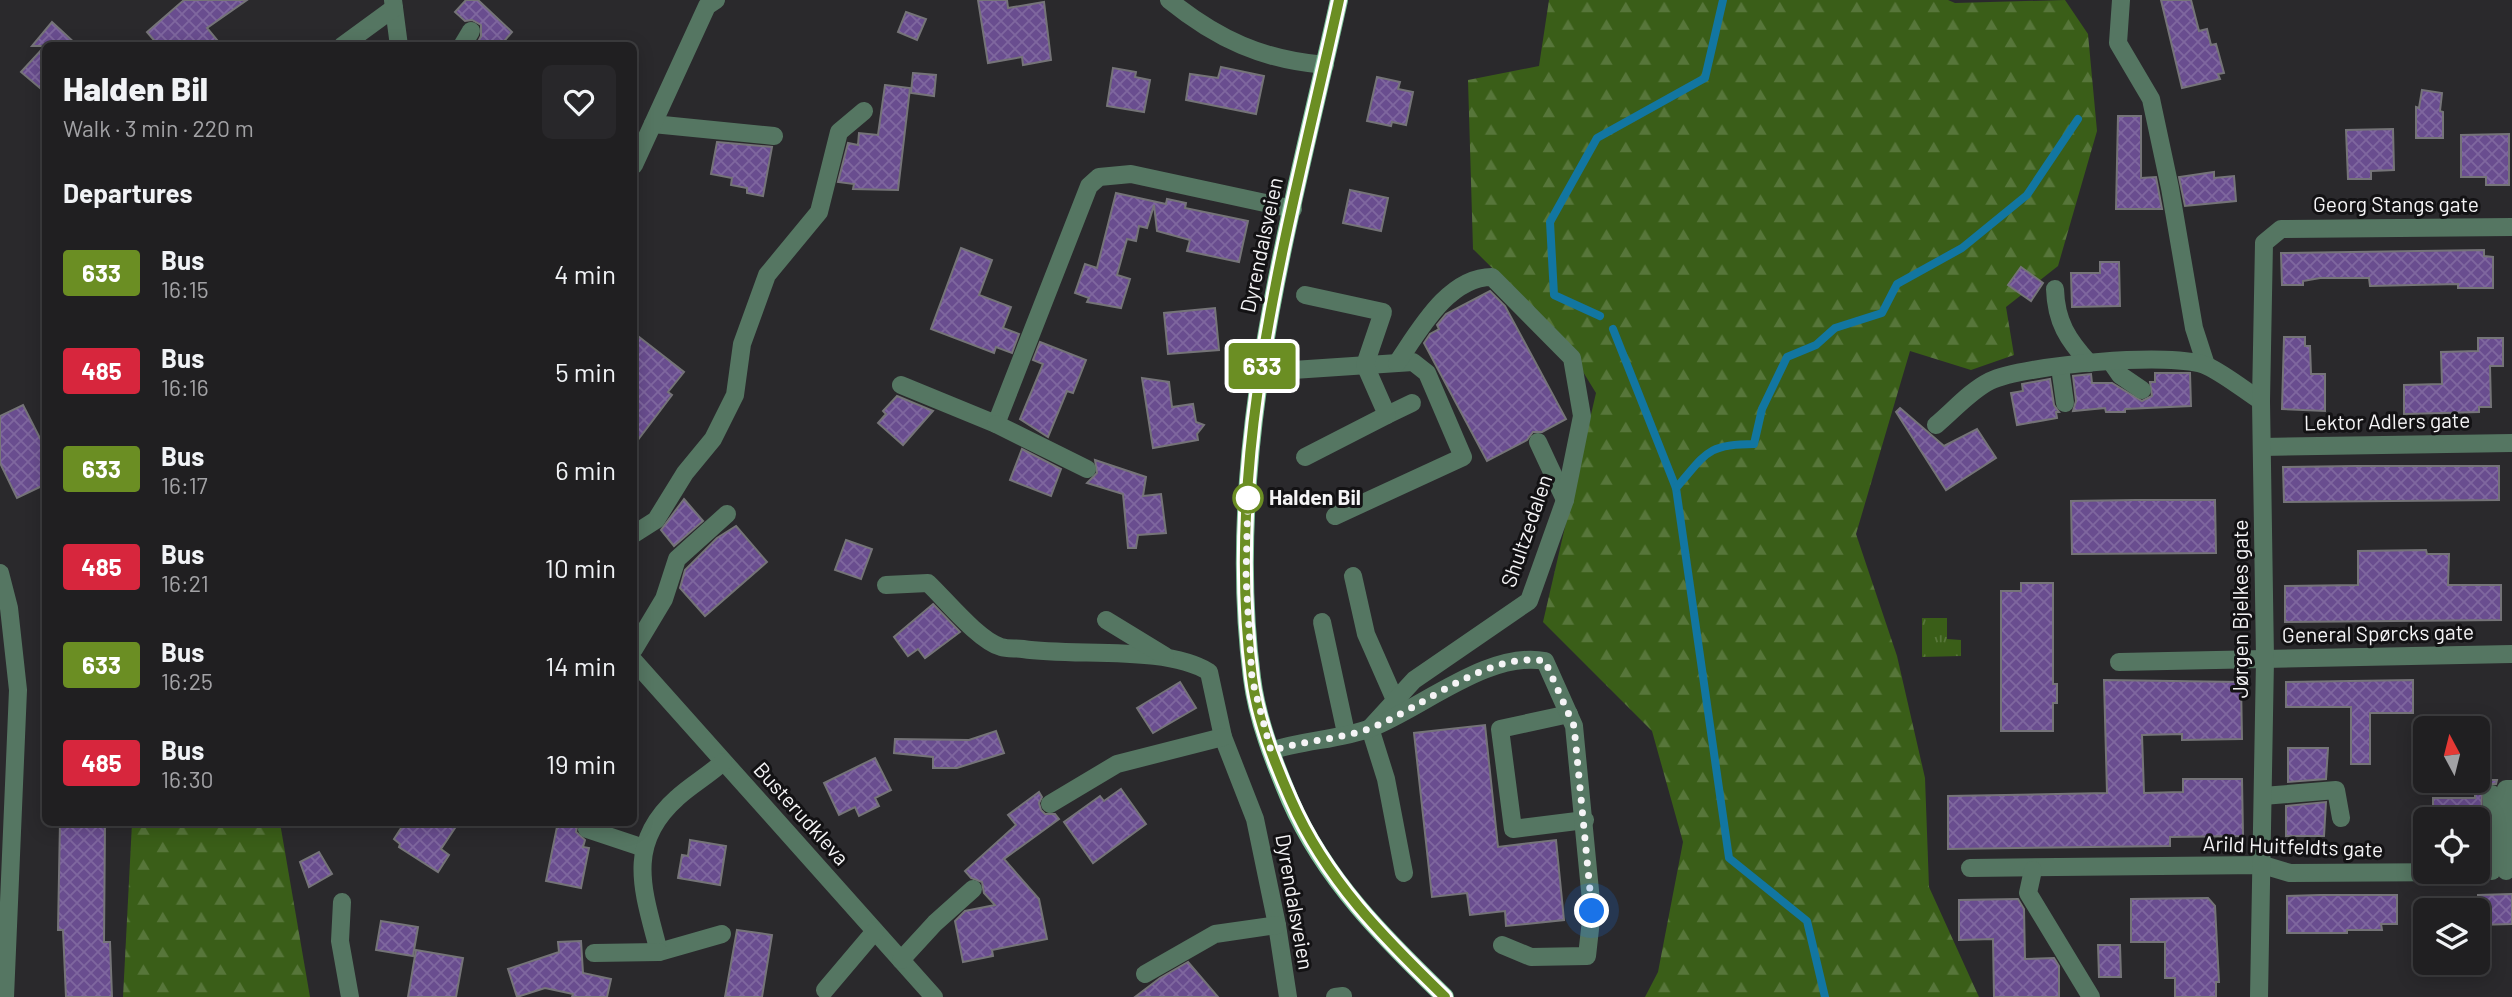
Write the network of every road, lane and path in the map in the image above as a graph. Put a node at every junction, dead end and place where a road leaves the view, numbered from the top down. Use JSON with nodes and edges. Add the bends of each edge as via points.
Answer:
{"nodes":[{"id":1,"x":1169,"y":0,"type":"edge"},
{"id":2,"x":1339,"y":0,"type":"edge"},
{"id":3,"x":2122,"y":0,"type":"edge"},
{"id":4,"x":709,"y":2,"type":"edge"},
{"id":5,"x":393,"y":4,"type":"edge"},
{"id":6,"x":349,"y":42,"type":"edge"},
{"id":7,"x":398,"y":42,"type":"edge"},
{"id":8,"x":1325,"y":65,"type":"junction"},
{"id":9,"x":864,"y":111,"type":"dead end"},
{"id":10,"x":653,"y":124,"type":"junction"},
{"id":11,"x":774,"y":136,"type":"dead end"},
{"id":12,"x":637,"y":159,"type":"edge"},
{"id":13,"x":1293,"y":209,"type":"junction"},
{"id":14,"x":2512,"y":227,"type":"edge"},
{"id":15,"x":2281,"y":229,"type":"joint"},
{"id":16,"x":2055,"y":289,"type":"dead end"},
{"id":17,"x":1305,"y":295,"type":"dead end"},
{"id":18,"x":2111,"y":362,"type":"junction"},
{"id":19,"x":1397,"y":363,"type":"junction"},
{"id":20,"x":2090,"y":363,"type":"junction"},
{"id":21,"x":1365,"y":365,"type":"junction"},
{"id":22,"x":2206,"y":365,"type":"junction"},
{"id":23,"x":2060,"y":367,"type":"junction"},
{"id":24,"x":1262,"y":369,"type":"junction"},
{"id":25,"x":901,"y":385,"type":"dead end"},
{"id":26,"x":2142,"y":390,"type":"dead end"},
{"id":27,"x":2261,"y":401,"type":"junction"},
{"id":28,"x":1412,"y":402,"type":"dead end"},
{"id":29,"x":2065,"y":403,"type":"dead end"},
{"id":30,"x":1387,"y":415,"type":"junction"},
{"id":31,"x":996,"y":424,"type":"junction"},
{"id":32,"x":1936,"y":425,"type":"dead end"},
{"id":33,"x":1538,"y":442,"type":"dead end"},
{"id":34,"x":2512,"y":443,"type":"edge"},
{"id":35,"x":2262,"y":447,"type":"junction"},
{"id":36,"x":1305,"y":457,"type":"dead end"},
{"id":37,"x":1087,"y":469,"type":"dead end"},
{"id":38,"x":1565,"y":500,"type":"junction"},
{"id":39,"x":727,"y":514,"type":"dead end"},
{"id":40,"x":1335,"y":516,"type":"dead end"},
{"id":41,"x":637,"y":532,"type":"edge"},
{"id":42,"x":0,"y":573,"type":"edge"},
{"id":43,"x":1353,"y":576,"type":"dead end"},
{"id":44,"x":886,"y":585,"type":"dead end"},
{"id":45,"x":1106,"y":620,"type":"dead end"},
{"id":46,"x":1322,"y":622,"type":"dead end"},
{"id":47,"x":637,"y":644,"type":"edge"},
{"id":48,"x":5,"y":653,"type":"edge"},
{"id":49,"x":2512,"y":654,"type":"edge"},
{"id":50,"x":1171,"y":659,"type":"junction"},
{"id":51,"x":2265,"y":659,"type":"junction"},
{"id":52,"x":2119,"y":662,"type":"dead end"},
{"id":53,"x":637,"y":665,"type":"edge"},
{"id":54,"x":1395,"y":700,"type":"junction"},
{"id":55,"x":1569,"y":714,"type":"junction"},
{"id":56,"x":1370,"y":728,"type":"junction"},
{"id":57,"x":1346,"y":733,"type":"junction"},
{"id":58,"x":1223,"y":737,"type":"junction"},
{"id":59,"x":1271,"y":751,"type":"junction"},
{"id":60,"x":723,"y":762,"type":"junction"},
{"id":61,"x":2512,"y":789,"type":"edge"},
{"id":62,"x":2492,"y":794,"type":"dead end"},
{"id":63,"x":2263,"y":796,"type":"junction"},
{"id":64,"x":1050,"y":804,"type":"dead end"},
{"id":65,"x":2341,"y":818,"type":"dead end"},
{"id":66,"x":1585,"y":820,"type":"junction"},
{"id":67,"x":587,"y":829,"type":"dead end"},
{"id":68,"x":644,"y":848,"type":"junction"},
{"id":69,"x":2263,"y":865,"type":"junction"},
{"id":70,"x":1970,"y":868,"type":"dead end"},
{"id":71,"x":2033,"y":870,"type":"junction"},
{"id":72,"x":2497,"y":871,"type":"edge"},
{"id":73,"x":2413,"y":872,"type":"edge"},
{"id":74,"x":1404,"y":873,"type":"dead end"},
{"id":75,"x":973,"y":888,"type":"dead end"},
{"id":76,"x":342,"y":902,"type":"dead end"},
{"id":77,"x":1277,"y":925,"type":"junction"},
{"id":78,"x":875,"y":931,"type":"junction"},
{"id":79,"x":722,"y":934,"type":"dead end"},
{"id":80,"x":1502,"y":945,"type":"dead end"},
{"id":81,"x":659,"y":952,"type":"junction"},
{"id":82,"x":594,"y":953,"type":"dead end"},
{"id":83,"x":901,"y":960,"type":"junction"},
{"id":84,"x":1145,"y":974,"type":"dead end"},
{"id":85,"x":825,"y":990,"type":"dead end"},
{"id":86,"x":5,"y":997,"type":"edge"},
{"id":87,"x":350,"y":997,"type":"edge"},
{"id":88,"x":934,"y":997,"type":"edge"},
{"id":89,"x":1288,"y":997,"type":"edge"},
{"id":90,"x":1445,"y":997,"type":"edge"},
{"id":91,"x":2091,"y":997,"type":"edge"},
{"id":92,"x":2259,"y":997,"type":"edge"}],
"edges":[{"from":1,"to":8,"type":"street","via":[[1226,41],[1277,57]]},
{"from":2,"to":8,"type":"main road","name":"Dyrendalsveien"},
{"from":3,"to":22,"type":"street","via":[[2118,43],[2151,99],[2194,328]]},
{"from":4,"to":10,"type":"street"},
{"from":5,"to":6,"type":"street"},
{"from":5,"to":7,"type":"street"},
{"from":8,"to":13,"type":"main road","name":"Dyrendalsveien"},
{"from":9,"to":41,"type":"street","via":[[839,132],[819,212],[767,275],[742,344],[735,395],[713,439],[656,520]]},
{"from":10,"to":11,"type":"street"},
{"from":10,"to":12,"type":"street"},
{"from":13,"to":24,"type":"main road","name":"Dyrendalsveien"},
{"from":13,"to":31,"type":"street","via":[[1131,174],[1099,177],[1089,186]]},
{"from":14,"to":15,"type":"street","name":"Georg Stangs gate"},
{"from":15,"to":27,"type":"street","name":"Jørgen Bjelkes gate","via":[[2264,243]]},
{"from":16,"to":20,"type":"street","via":[[2062,329]]},
{"from":17,"to":21,"type":"street","via":[[1383,312]]},
{"from":18,"to":20,"type":"street"},
{"from":18,"to":22,"type":"street","via":[[2181,359]]},
{"from":18,"to":26,"type":"street","via":[[2120,375]]},
{"from":19,"to":21,"type":"street"},
{"from":19,"to":38,"type":"street","name":"Shultzedalen","via":[[1444,300],[1476,277],[1492,277],[1504,286],[1572,358],[1582,416]]},
{"from":19,"to":40,"type":"street","via":[[1413,362],[1427,373],[1463,457]]},
{"from":20,"to":23,"type":"street"},
{"from":21,"to":24,"type":"street"},
{"from":21,"to":30,"type":"street"},
{"from":22,"to":27,"type":"street"},
{"from":23,"to":29,"type":"street"},
{"from":23,"to":32,"type":"street","via":[[1991,381]]},
{"from":24,"to":59,"type":"main road","name":"Dyrendalsveien","via":[[1250,452],[1246,578],[1252,679]]},
{"from":25,"to":31,"type":"street"},
{"from":27,"to":35,"type":"street","name":"Jørgen Bjelkes gate"},
{"from":28,"to":30,"type":"street"},
{"from":30,"to":36,"type":"street"},
{"from":31,"to":37,"type":"street"},
{"from":33,"to":38,"type":"street"},
{"from":34,"to":35,"type":"street","name":"Lektor Adlers gate"},
{"from":35,"to":51,"type":"street","name":"Jørgen Bjelkes gate"},
{"from":38,"to":54,"type":"street","name":"Shultzedalen","via":[[1529,601],[1414,680]]},
{"from":39,"to":47,"type":"street","via":[[677,559],[664,599]]},
{"from":42,"to":48,"type":"street","via":[[9,608]]},
{"from":43,"to":54,"type":"street","via":[[1366,634]]},
{"from":44,"to":50,"type":"street","name":"Dyrendalsveien","via":[[928,583],[1000,647]]},
{"from":45,"to":50,"type":"street"},
{"from":46,"to":57,"type":"street"},
{"from":48,"to":86,"type":"street","via":[[18,690]]},
{"from":49,"to":51,"type":"street","name":"General Spørcks gate"},
{"from":50,"to":58,"type":"street","name":"Dyrendalsveien","via":[[1194,663],[1209,672]]},
{"from":51,"to":52,"type":"street","name":"General Spørcks gate"},
{"from":51,"to":63,"type":"street","name":"Jørgen Bjelkes gate"},
{"from":53,"to":60,"type":"street","name":"Busterudkleva"},
{"from":54,"to":56,"type":"street","name":"Shultzedalen"},
{"from":55,"to":56,"type":"street","via":[[1545,661],[1531,658],[1493,667]]},
{"from":55,"to":66,"type":"street"},
{"from":55,"to":66,"type":"street","via":[[1500,729],[1513,830]]},
{"from":56,"to":57,"type":"street"},
{"from":56,"to":74,"type":"street","via":[[1386,779]]},
{"from":57,"to":59,"type":"street"},
{"from":58,"to":64,"type":"street","via":[[1117,764]]},
{"from":58,"to":77,"type":"street","name":"Dyrendalsveien","via":[[1255,818]]},
{"from":59,"to":90,"type":"main road","name":"Dyrendalsveien","via":[[1297,813],[1343,890],[1373,928]]},
{"from":60,"to":68,"type":"street","via":[[676,799],[645,839]]},
{"from":60,"to":78,"type":"street","name":"Busterudkleva"},
{"from":61,"to":72,"type":"street","via":[[2506,789]]},
{"from":62,"to":72,"type":"street"},
{"from":63,"to":65,"type":"street","via":[[2336,790]]},
{"from":63,"to":69,"type":"street","name":"Jørgen Bjelkes gate"},
{"from":66,"to":80,"type":"street","via":[[1592,911],[1587,956],[1531,957]]},
{"from":67,"to":68,"type":"street"},
{"from":68,"to":81,"type":"street","via":[[642,887]]},
{"from":69,"to":71,"type":"street","name":"Arild Huitfeldts gate"},
{"from":69,"to":73,"type":"street","name":"Arild Huitfeldts gate","via":[[2290,873]]},
{"from":69,"to":92,"type":"street","name":"Jørgen Bjelkes gate"},
{"from":70,"to":71,"type":"street","name":"Arild Huitfeldts gate"},
{"from":71,"to":91,"type":"street","via":[[2028,893]]},
{"from":75,"to":83,"type":"street"},
{"from":76,"to":87,"type":"street","via":[[340,941]]},
{"from":77,"to":84,"type":"street","via":[[1216,934]]},
{"from":77,"to":89,"type":"street","name":"Dyrendalsveien"},
{"from":78,"to":83,"type":"street","name":"Busterudkleva"},
{"from":78,"to":85,"type":"street"},
{"from":79,"to":81,"type":"street"},
{"from":81,"to":82,"type":"street"},
{"from":83,"to":88,"type":"street","name":"Busterudkleva"}]}
